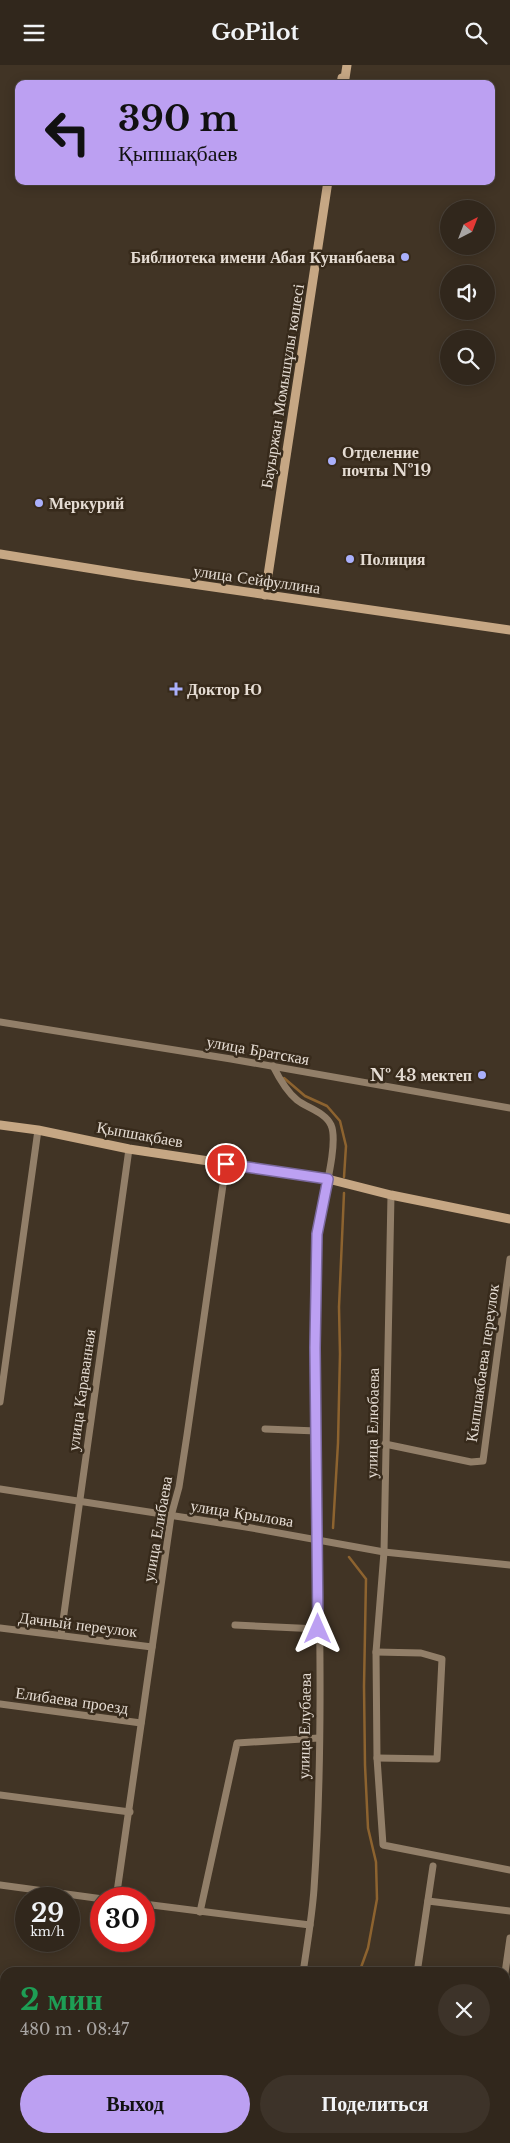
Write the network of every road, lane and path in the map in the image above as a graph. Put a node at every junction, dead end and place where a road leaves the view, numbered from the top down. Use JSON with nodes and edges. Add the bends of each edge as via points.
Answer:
{"nodes":[{"id":1,"x":347,"y":65,"type":"edge"},
{"id":2,"x":342,"y":80,"type":"edge"},
{"id":3,"x":327,"y":185,"type":"edge"},
{"id":4,"x":0,"y":554,"type":"edge"},
{"id":5,"x":266,"y":595,"type":"junction"},
{"id":6,"x":510,"y":631,"type":"edge"},
{"id":7,"x":0,"y":1022,"type":"edge"},
{"id":8,"x":273,"y":1066,"type":"junction"},
{"id":9,"x":510,"y":1109,"type":"edge"},
{"id":10,"x":0,"y":1125,"type":"edge"},
{"id":11,"x":38,"y":1130,"type":"junction"},
{"id":12,"x":129,"y":1149,"type":"junction"},
{"id":13,"x":226,"y":1164,"type":"junction"},
{"id":14,"x":328,"y":1179,"type":"junction"},
{"id":15,"x":391,"y":1195,"type":"junction"},
{"id":16,"x":510,"y":1219,"type":"edge"},
{"id":17,"x":510,"y":1259,"type":"edge"},
{"id":18,"x":0,"y":1402,"type":"edge"},
{"id":19,"x":265,"y":1429,"type":"dead end"},
{"id":20,"x":317,"y":1431,"type":"junction"},
{"id":21,"x":385,"y":1445,"type":"junction"},
{"id":22,"x":0,"y":1489,"type":"edge"},
{"id":23,"x":79,"y":1500,"type":"junction"},
{"id":24,"x":172,"y":1516,"type":"junction"},
{"id":25,"x":319,"y":1540,"type":"junction"},
{"id":26,"x":384,"y":1551,"type":"junction"},
{"id":27,"x":510,"y":1565,"type":"edge"},
{"id":28,"x":235,"y":1625,"type":"dead end"},
{"id":29,"x":0,"y":1627,"type":"edge"},
{"id":30,"x":318,"y":1629,"type":"junction"},
{"id":31,"x":61,"y":1635,"type":"junction"},
{"id":32,"x":152,"y":1647,"type":"junction"},
{"id":33,"x":376,"y":1652,"type":"junction"},
{"id":34,"x":0,"y":1704,"type":"edge"},
{"id":35,"x":141,"y":1723,"type":"junction"},
{"id":36,"x":319,"y":1738,"type":"junction"},
{"id":37,"x":377,"y":1758,"type":"junction"},
{"id":38,"x":0,"y":1795,"type":"edge"},
{"id":39,"x":130,"y":1812,"type":"junction"},
{"id":40,"x":433,"y":1866,"type":"dead end"},
{"id":41,"x":510,"y":1870,"type":"edge"},
{"id":42,"x":0,"y":1885,"type":"edge"},
{"id":43,"x":118,"y":1887,"type":"edge"},
{"id":44,"x":90,"y":1897,"type":"edge"},
{"id":45,"x":428,"y":1901,"type":"junction"},
{"id":46,"x":155,"y":1906,"type":"edge"},
{"id":47,"x":510,"y":1911,"type":"edge"},
{"id":48,"x":200,"y":1912,"type":"junction"},
{"id":49,"x":310,"y":1925,"type":"junction"},
{"id":50,"x":510,"y":1938,"type":"edge"},
{"id":51,"x":304,"y":1967,"type":"edge"},
{"id":52,"x":418,"y":1967,"type":"edge"},
{"id":53,"x":506,"y":1967,"type":"edge"}],
"edges":[{"from":1,"to":2,"type":"street"},
{"from":3,"to":5,"type":"street","name":"Бауыржан Момышұлы көшесі"},
{"from":4,"to":5,"type":"street","name":"улица Сейфуллина"},
{"from":5,"to":6,"type":"street","name":"улица Сейфуллина"},
{"from":7,"to":8,"type":"street","name":"улица Братская"},
{"from":8,"to":9,"type":"street","name":"улица Братская"},
{"from":8,"to":14,"type":"street","name":"улица Елубаева","via":[[296,1100],[323,1115],[331,1124],[334,1137]]},
{"from":10,"to":11,"type":"street","name":"Қыпшақбаев"},
{"from":11,"to":12,"type":"street","name":"Қыпшақбаев"},
{"from":11,"to":18,"type":"street"},
{"from":12,"to":13,"type":"street","name":"Қыпшақбаев"},
{"from":12,"to":23,"type":"street","name":"улица Караванная"},
{"from":13,"to":14,"type":"street","name":"Қыпшақбаев"},
{"from":13,"to":24,"type":"street","name":"улица Елибаева","via":[[187,1435]]},
{"from":14,"to":15,"type":"street","name":"Қыпшақбаев"},
{"from":14,"to":20,"type":"street","name":"улица Елубаева","via":[[317,1234]]},
{"from":15,"to":16,"type":"street","name":"Қыпшақбаев"},
{"from":15,"to":21,"type":"street","name":"улица Елюбаева"},
{"from":17,"to":21,"type":"street","name":"Кыпшакбаева переулок","via":[[483,1461],[471,1462]]},
{"from":19,"to":20,"type":"street"},
{"from":20,"to":25,"type":"street","name":"улица Елубаева"},
{"from":21,"to":26,"type":"street","name":"улица Елюбаева"},
{"from":22,"to":23,"type":"street","name":"улица Крылова"},
{"from":23,"to":24,"type":"street","name":"улица Крылова"},
{"from":23,"to":31,"type":"street","name":"улица Караванная"},
{"from":24,"to":25,"type":"street","name":"улица Крылова"},
{"from":24,"to":32,"type":"street","name":"улица Елибаева"},
{"from":25,"to":26,"type":"street","name":"улица Крылова"},
{"from":25,"to":30,"type":"street","name":"улица Елубаева"},
{"from":26,"to":27,"type":"street","name":"улица Крылова"},
{"from":26,"to":33,"type":"street","name":"улица Елюбаева"},
{"from":28,"to":30,"type":"street"},
{"from":29,"to":31,"type":"street","name":"Дачный переулок"},
{"from":30,"to":36,"type":"street","name":"улица Елубаева"},
{"from":31,"to":32,"type":"street","name":"Дачный переулок"},
{"from":32,"to":35,"type":"street","name":"улица Елибаева"},
{"from":33,"to":37,"type":"street","name":"улица Елюбаева"},
{"from":33,"to":37,"type":"street","via":[[421,1653],[442,1659],[437,1759]]},
{"from":34,"to":35,"type":"street","name":"Елибаева проезд"},
{"from":35,"to":39,"type":"street","name":"улица Елибаева"},
{"from":36,"to":48,"type":"street","via":[[237,1743]]},
{"from":36,"to":49,"type":"street","name":"улица Елубаева"},
{"from":37,"to":41,"type":"street","name":"улица Елюбаева","via":[[383,1845]]},
{"from":38,"to":39,"type":"street"},
{"from":39,"to":43,"type":"street","name":"улица Елибаева"},
{"from":40,"to":45,"type":"street"},
{"from":42,"to":44,"type":"street"},
{"from":45,"to":47,"type":"street"},
{"from":45,"to":52,"type":"street"},
{"from":46,"to":48,"type":"street"},
{"from":48,"to":49,"type":"street"},
{"from":49,"to":51,"type":"street","name":"улица Елубаева"},
{"from":50,"to":53,"type":"street"}]}
